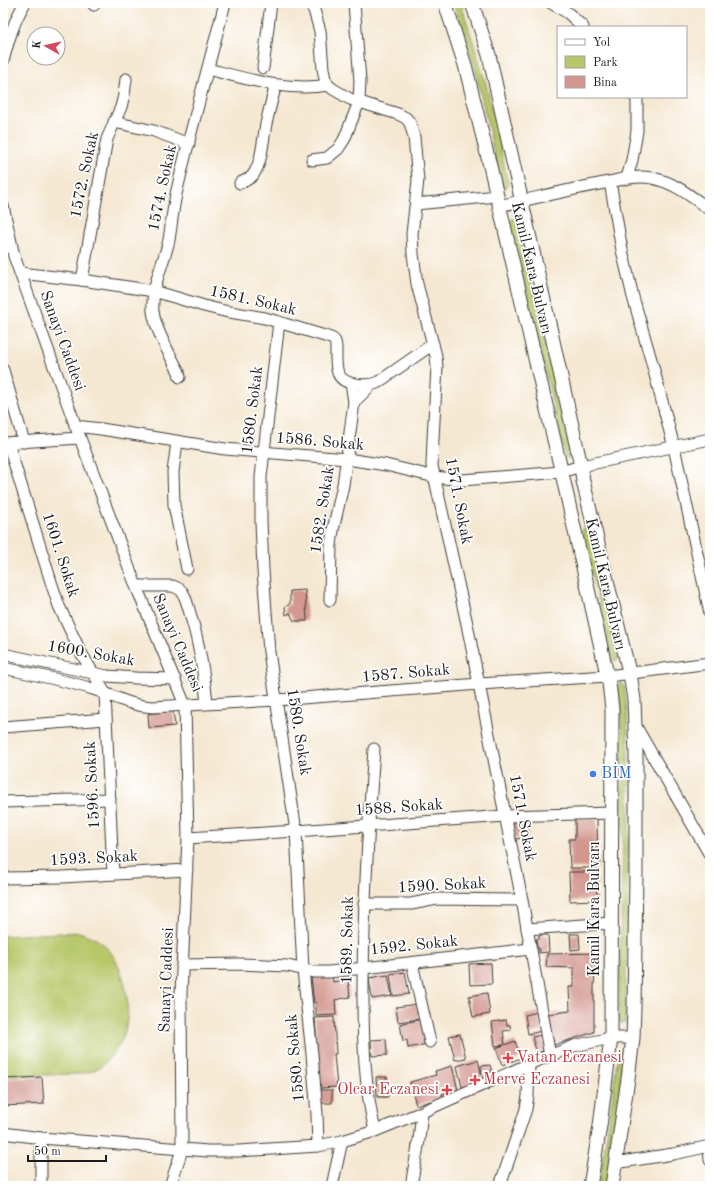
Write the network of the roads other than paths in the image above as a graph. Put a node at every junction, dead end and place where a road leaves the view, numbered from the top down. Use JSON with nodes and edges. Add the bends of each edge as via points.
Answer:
{"nodes":[{"id":1,"x":225,"y":3,"type":"edge"},
{"id":2,"x":271,"y":3,"type":"edge"},
{"id":3,"x":309,"y":3,"type":"edge"},
{"id":4,"x":354,"y":3,"type":"edge"},
{"id":5,"x":445,"y":3,"type":"edge"},
{"id":6,"x":472,"y":3,"type":"edge"},
{"id":7,"x":551,"y":3,"type":"edge"},
{"id":8,"x":24,"y":4,"type":"edge"},
{"id":9,"x":583,"y":26,"type":"edge"},
{"id":10,"x":3,"y":61,"type":"edge"},
{"id":11,"x":263,"y":68,"type":"dead end"},
{"id":12,"x":208,"y":69,"type":"junction"},
{"id":13,"x":126,"y":79,"type":"dead end"},
{"id":14,"x":276,"y":85,"type":"junction"},
{"id":15,"x":328,"y":85,"type":"junction"},
{"id":16,"x":636,"y":98,"type":"edge"},
{"id":17,"x":359,"y":102,"type":"junction"},
{"id":18,"x":114,"y":122,"type":"junction"},
{"id":19,"x":189,"y":144,"type":"junction"},
{"id":20,"x":312,"y":160,"type":"dead end"},
{"id":21,"x":627,"y":178,"type":"junction"},
{"id":22,"x":610,"y":182,"type":"junction"},
{"id":23,"x":240,"y":183,"type":"dead end"},
{"id":24,"x":498,"y":201,"type":"junction"},
{"id":25,"x":521,"y":201,"type":"junction"},
{"id":26,"x":416,"y":204,"type":"junction"},
{"id":27,"x":3,"y":206,"type":"edge"},
{"id":28,"x":710,"y":210,"type":"edge"},
{"id":29,"x":8,"y":257,"type":"edge"},
{"id":30,"x":20,"y":273,"type":"junction"},
{"id":31,"x":82,"y":280,"type":"junction"},
{"id":32,"x":154,"y":291,"type":"junction"},
{"id":33,"x":279,"y":322,"type":"junction"},
{"id":34,"x":433,"y":344,"type":"junction"},
{"id":35,"x":3,"y":370,"type":"edge"},
{"id":36,"x":180,"y":377,"type":"dead end"},
{"id":37,"x":351,"y":383,"type":"junction"},
{"id":38,"x":371,"y":385,"type":"junction"},
{"id":39,"x":354,"y":402,"type":"junction"},
{"id":40,"x":75,"y":426,"type":"junction"},
{"id":41,"x":80,"y":438,"type":"junction"},
{"id":42,"x":710,"y":439,"type":"edge"},
{"id":43,"x":24,"y":442,"type":"junction"},
{"id":44,"x":177,"y":442,"type":"junction"},
{"id":45,"x":6,"y":443,"type":"edge"},
{"id":46,"x":674,"y":447,"type":"junction"},
{"id":47,"x":263,"y":453,"type":"junction"},
{"id":48,"x":347,"y":459,"type":"junction"},
{"id":49,"x":581,"y":466,"type":"junction"},
{"id":50,"x":561,"y":472,"type":"junction"},
{"id":51,"x":435,"y":477,"type":"junction"},
{"id":52,"x":187,"y":570,"type":"dead end"},
{"id":53,"x":136,"y":586,"type":"junction"},
{"id":54,"x":330,"y":600,"type":"dead end"},
{"id":55,"x":710,"y":613,"type":"edge"},
{"id":56,"x":3,"y":654,"type":"edge"},
{"id":57,"x":710,"y":663,"type":"edge"},
{"id":58,"x":3,"y":668,"type":"edge"},
{"id":59,"x":93,"y":673,"type":"junction"},
{"id":60,"x":630,"y":674,"type":"junction"},
{"id":61,"x":608,"y":676,"type":"junction"},
{"id":62,"x":175,"y":679,"type":"junction"},
{"id":63,"x":479,"y":684,"type":"junction"},
{"id":64,"x":105,"y":693,"type":"junction"},
{"id":65,"x":277,"y":700,"type":"junction"},
{"id":66,"x":208,"y":703,"type":"junction"},
{"id":67,"x":185,"y":705,"type":"junction"},
{"id":68,"x":106,"y":719,"type":"junction"},
{"id":69,"x":635,"y":725,"type":"junction"},
{"id":70,"x":3,"y":727,"type":"edge"},
{"id":71,"x":374,"y":749,"type":"dead end"},
{"id":72,"x":110,"y":799,"type":"junction"},
{"id":73,"x":3,"y":802,"type":"edge"},
{"id":74,"x":612,"y":813,"type":"junction"},
{"id":75,"x":505,"y":816,"type":"junction"},
{"id":76,"x":368,"y":826,"type":"junction"},
{"id":77,"x":296,"y":831,"type":"junction"},
{"id":78,"x":188,"y":838,"type":"junction"},
{"id":79,"x":710,"y":855,"type":"edge"},
{"id":80,"x":187,"y":870,"type":"junction"},
{"id":81,"x":113,"y":874,"type":"junction"},
{"id":82,"x":3,"y":878,"type":"edge"},
{"id":83,"x":522,"y":900,"type":"junction"},
{"id":84,"x":364,"y":904,"type":"junction"},
{"id":85,"x":612,"y":922,"type":"junction"},
{"id":86,"x":527,"y":929,"type":"junction"},
{"id":87,"x":530,"y":949,"type":"junction"},
{"id":88,"x":412,"y":963,"type":"junction"},
{"id":89,"x":182,"y":965,"type":"junction"},
{"id":90,"x":363,"y":968,"type":"junction"},
{"id":91,"x":303,"y":970,"type":"junction"},
{"id":92,"x":611,"y":1038,"type":"junction"},
{"id":93,"x":633,"y":1038,"type":"junction"},
{"id":94,"x":430,"y":1042,"type":"dead end"},
{"id":95,"x":550,"y":1056,"type":"junction"},
{"id":96,"x":529,"y":1064,"type":"junction"},
{"id":97,"x":422,"y":1112,"type":"junction"},
{"id":98,"x":375,"y":1131,"type":"junction"},
{"id":99,"x":3,"y":1133,"type":"edge"},
{"id":100,"x":41,"y":1138,"type":"junction"},
{"id":101,"x":342,"y":1141,"type":"junction"},
{"id":102,"x":318,"y":1146,"type":"junction"},
{"id":103,"x":709,"y":1146,"type":"edge"},
{"id":104,"x":182,"y":1150,"type":"junction"},
{"id":105,"x":710,"y":1160,"type":"edge"},
{"id":106,"x":615,"y":1163,"type":"junction"},
{"id":107,"x":41,"y":1186,"type":"edge"},
{"id":108,"x":170,"y":1186,"type":"edge"},
{"id":109,"x":332,"y":1186,"type":"edge"},
{"id":110,"x":411,"y":1186,"type":"edge"},
{"id":111,"x":500,"y":1186,"type":"edge"},
{"id":112,"x":590,"y":1186,"type":"edge"},
{"id":113,"x":612,"y":1186,"type":"edge"}],
"edges":[{"from":1,"to":12,"type":"street","name":"1574. Sokak"},
{"from":2,"to":11,"type":"street"},
{"from":3,"to":15,"type":"street","via":[[314,10],[320,31],[323,69]]},
{"from":4,"to":17,"type":"street","via":[[360,81]]},
{"from":5,"to":24,"type":"main road","name":"Kamil Kara Bulvarı","via":[[465,65]]},
{"from":6,"to":25,"type":"main road","name":"Kamil Kara Bulvarı","via":[[489,55]]},
{"from":7,"to":9,"type":"street"},
{"from":8,"to":10,"type":"street"},
{"from":12,"to":14,"type":"street"},
{"from":12,"to":19,"type":"street","name":"1574. Sokak"},
{"from":13,"to":18,"type":"street","name":"1572. Sokak","via":[[121,107]]},
{"from":14,"to":15,"type":"street"},
{"from":14,"to":23,"type":"street","via":[[256,170],[248,180]]},
{"from":15,"to":17,"type":"street","name":"1571. Sokak"},
{"from":16,"to":21,"type":"street","via":[[637,131]]},
{"from":17,"to":20,"type":"street","via":[[344,140],[338,148],[327,158]]},
{"from":17,"to":26,"type":"street","name":"1571. Sokak","via":[[398,114],[410,123],[417,166]]},
{"from":18,"to":19,"type":"street","via":[[154,131]]},
{"from":18,"to":31,"type":"street","name":"1572. Sokak","via":[[107,139]]},
{"from":19,"to":32,"type":"street","name":"1574. Sokak","via":[[167,247]]},
{"from":21,"to":22,"type":"street"},
{"from":21,"to":28,"type":"street","via":[[645,177],[666,182]]},
{"from":22,"to":25,"type":"street"},
{"from":22,"to":46,"type":"street","via":[[633,297]]},
{"from":24,"to":25,"type":"street"},
{"from":24,"to":26,"type":"street"},
{"from":24,"to":50,"type":"main road","name":"Kamil Kara Bulvarı"},
{"from":25,"to":49,"type":"main road","name":"Kamil Kara Bulvarı"},
{"from":26,"to":34,"type":"street","name":"1571. Sokak","via":[[412,234],[414,268]]},
{"from":27,"to":29,"type":"street","name":"Sanayi Caddesi"},
{"from":29,"to":30,"type":"street","name":"Sanayi Caddesi"},
{"from":30,"to":31,"type":"street","name":"1581. Sokak"},
{"from":30,"to":40,"type":"street","name":"Sanayi Caddesi"},
{"from":31,"to":32,"type":"street","name":"1581. Sokak"},
{"from":32,"to":33,"type":"street","name":"1581. Sokak","via":[[224,311]]},
{"from":32,"to":36,"type":"street","name":"1574. Sokak","via":[[156,322]]},
{"from":33,"to":37,"type":"street","name":"1581. Sokak","via":[[334,340],[337,373],[344,382]]},
{"from":33,"to":47,"type":"street","name":"1580. Sokak"},
{"from":34,"to":38,"type":"street"},
{"from":34,"to":51,"type":"street","name":"1571. Sokak","via":[[437,367],[432,457]]},
{"from":35,"to":43,"type":"street"},
{"from":37,"to":38,"type":"street"},
{"from":37,"to":39,"type":"street","name":"1582. Sokak"},
{"from":38,"to":39,"type":"street"},
{"from":39,"to":48,"type":"street","name":"1582. Sokak"},
{"from":40,"to":41,"type":"street","name":"Sanayi Caddesi"},
{"from":40,"to":44,"type":"street","name":"1586. Sokak"},
{"from":41,"to":43,"type":"street"},
{"from":41,"to":53,"type":"street","name":"Sanayi Caddesi"},
{"from":42,"to":46,"type":"street","name":"1586. Sokak"},
{"from":43,"to":45,"type":"street"},
{"from":44,"to":47,"type":"street","name":"1586. Sokak"},
{"from":44,"to":52,"type":"street","via":[[173,472],[174,505]]},
{"from":45,"to":59,"type":"street","name":"1601. Sokak","via":[[52,585],[68,627]]},
{"from":46,"to":49,"type":"street","name":"1586. Sokak"},
{"from":46,"to":55,"type":"street"},
{"from":47,"to":48,"type":"street","name":"1586. Sokak"},
{"from":47,"to":65,"type":"street","name":"1580. Sokak","via":[[263,570],[269,652]]},
{"from":48,"to":51,"type":"street","name":"1586. Sokak"},
{"from":48,"to":54,"type":"street","name":"1582. Sokak","via":[[331,545]]},
{"from":49,"to":50,"type":"street","name":"1586. Sokak"},
{"from":49,"to":60,"type":"main road","name":"Kamil Kara Bulvarı"},
{"from":50,"to":51,"type":"street","name":"1586. Sokak","via":[[462,480]]},
{"from":50,"to":61,"type":"main road","name":"Kamil Kara Bulvarı"},
{"from":51,"to":63,"type":"street","name":"1571. Sokak"},
{"from":53,"to":62,"type":"street","name":"Sanayi Caddesi"},
{"from":53,"to":66,"type":"street","via":[[173,586],[183,592],[201,656]]},
{"from":56,"to":59,"type":"street","name":"1600. Sokak"},
{"from":57,"to":60,"type":"street","name":"1587. Sokak"},
{"from":58,"to":64,"type":"street","name":"1587. Sokak"},
{"from":59,"to":62,"type":"street","name":"1600. Sokak","via":[[123,678]]},
{"from":59,"to":64,"type":"street","name":"1601. Sokak"},
{"from":60,"to":61,"type":"street","name":"1587. Sokak"},
{"from":60,"to":69,"type":"main road","name":"Kamil Kara Bulvarı"},
{"from":61,"to":63,"type":"street","name":"1587. Sokak"},
{"from":61,"to":74,"type":"main road","name":"Kamil Kara Bulvarı","via":[[612,709]]},
{"from":62,"to":67,"type":"street","name":"Sanayi Caddesi"},
{"from":63,"to":65,"type":"street","name":"1587. Sokak"},
{"from":63,"to":75,"type":"street","name":"1571. Sokak"},
{"from":64,"to":67,"type":"street","name":"1587. Sokak","via":[[128,703],[143,706]]},
{"from":64,"to":68,"type":"street","name":"1596. Sokak"},
{"from":65,"to":66,"type":"street","name":"1587. Sokak"},
{"from":65,"to":77,"type":"street","name":"1580. Sokak"},
{"from":66,"to":67,"type":"street","name":"1587. Sokak"},
{"from":67,"to":78,"type":"street","name":"Sanayi Caddesi"},
{"from":68,"to":70,"type":"street"},
{"from":68,"to":72,"type":"street","name":"1596. Sokak"},
{"from":69,"to":79,"type":"street"},
{"from":69,"to":93,"type":"main road","name":"Kamil Kara Bulvarı"},
{"from":71,"to":76,"type":"street","name":"1589. Sokak"},
{"from":72,"to":73,"type":"street"},
{"from":72,"to":81,"type":"street","name":"1596. Sokak"},
{"from":74,"to":75,"type":"street","name":"1588. Sokak"},
{"from":74,"to":85,"type":"main road","name":"Kamil Kara Bulvarı"},
{"from":75,"to":76,"type":"street","name":"1588. Sokak"},
{"from":75,"to":83,"type":"street","name":"1571. Sokak"},
{"from":76,"to":77,"type":"street","name":"1588. Sokak"},
{"from":76,"to":84,"type":"street","name":"1589. Sokak"},
{"from":77,"to":78,"type":"street","name":"1588. Sokak"},
{"from":77,"to":91,"type":"street","name":"1580. Sokak"},
{"from":78,"to":80,"type":"street","name":"Sanayi Caddesi"},
{"from":80,"to":81,"type":"street","name":"1593. Sokak"},
{"from":80,"to":89,"type":"street","name":"Sanayi Caddesi"},
{"from":81,"to":82,"type":"street","name":"1593. Sokak"},
{"from":83,"to":84,"type":"street","name":"1590. Sokak","via":[[437,899],[411,904]]},
{"from":83,"to":86,"type":"street","name":"1571. Sokak"},
{"from":84,"to":90,"type":"street","name":"1589. Sokak"},
{"from":85,"to":86,"type":"street"},
{"from":85,"to":92,"type":"main road","name":"Kamil Kara Bulvarı"},
{"from":86,"to":87,"type":"street","name":"1571. Sokak"},
{"from":87,"to":88,"type":"street","name":"1592. Sokak"},
{"from":87,"to":95,"type":"street","name":"1571. Sokak"},
{"from":88,"to":90,"type":"street","name":"1592. Sokak"},
{"from":88,"to":94,"type":"street"},
{"from":89,"to":91,"type":"street","name":"1592. Sokak","via":[[256,964],[288,966]]},
{"from":89,"to":104,"type":"street","name":"Sanayi Caddesi"},
{"from":90,"to":91,"type":"street","name":"1592. Sokak","via":[[329,972]]},
{"from":90,"to":98,"type":"street","name":"1589. Sokak","via":[[365,1068]]},
{"from":91,"to":102,"type":"street","name":"1580. Sokak"},
{"from":92,"to":93,"type":"street"},
{"from":92,"to":95,"type":"street","via":[[574,1046]]},
{"from":92,"to":112,"type":"main road","name":"Kamil Kara Bulvarı"},
{"from":93,"to":106,"type":"main road","name":"Kamil Kara Bulvarı"},
{"from":95,"to":96,"type":"street"},
{"from":96,"to":97,"type":"street"},
{"from":96,"to":111,"type":"street","via":[[530,1084],[526,1109]]},
{"from":97,"to":98,"type":"street"},
{"from":97,"to":110,"type":"street"},
{"from":98,"to":101,"type":"street"},
{"from":99,"to":100,"type":"street"},
{"from":100,"to":104,"type":"street"},
{"from":100,"to":107,"type":"street"},
{"from":101,"to":102,"type":"street"},
{"from":101,"to":109,"type":"street"},
{"from":102,"to":104,"type":"street","via":[[239,1151]]},
{"from":103,"to":105,"type":"street"},
{"from":103,"to":106,"type":"street"},
{"from":104,"to":108,"type":"street","name":"Sanayi Caddesi"},
{"from":106,"to":113,"type":"main road","name":"Kamil Kara Bulvarı"}]}
